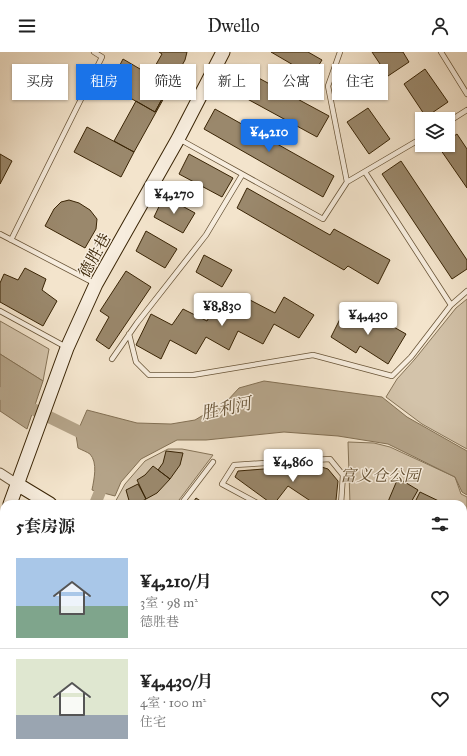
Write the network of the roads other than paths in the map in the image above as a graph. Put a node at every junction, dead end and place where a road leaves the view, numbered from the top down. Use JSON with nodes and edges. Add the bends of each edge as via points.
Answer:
{"nodes":[{"id":1,"x":94,"y":52,"type":"edge"},
{"id":2,"x":224,"y":52,"type":"edge"},
{"id":3,"x":340,"y":52,"type":"edge"},
{"id":4,"x":441,"y":52,"type":"edge"},
{"id":5,"x":467,"y":94,"type":"edge"},
{"id":6,"x":467,"y":110,"type":"edge"},
{"id":7,"x":455,"y":118,"type":"edge"},
{"id":8,"x":178,"y":139,"type":"junction"},
{"id":9,"x":415,"y":142,"type":"edge"},
{"id":10,"x":364,"y":172,"type":"junction"},
{"id":11,"x":242,"y":175,"type":"junction"},
{"id":12,"x":347,"y":182,"type":"junction"},
{"id":13,"x":0,"y":234,"type":"edge"},
{"id":14,"x":11,"y":240,"type":"junction"},
{"id":15,"x":96,"y":284,"type":"junction"},
{"id":16,"x":467,"y":291,"type":"edge"},
{"id":17,"x":451,"y":305,"type":"junction"},
{"id":18,"x":0,"y":311,"type":"edge"},
{"id":19,"x":129,"y":334,"type":"junction"},
{"id":20,"x":66,"y":354,"type":"junction"},
{"id":21,"x":112,"y":359,"type":"dead end"},
{"id":22,"x":213,"y":462,"type":"dead end"},
{"id":23,"x":0,"y":473,"type":"edge"},
{"id":24,"x":17,"y":484,"type":"junction"},
{"id":25,"x":11,"y":500,"type":"edge"},
{"id":26,"x":44,"y":500,"type":"edge"},
{"id":27,"x":184,"y":500,"type":"edge"},
{"id":28,"x":252,"y":500,"type":"edge"},
{"id":29,"x":341,"y":500,"type":"edge"}],
"edges":[{"from":1,"to":14,"type":"lane","via":[[102,57]]},
{"from":2,"to":8,"type":"street","name":"德胜巷"},
{"from":3,"to":12,"type":"lane","via":[[328,86]]},
{"from":4,"to":5,"type":"lane"},
{"from":6,"to":7,"type":"lane"},
{"from":8,"to":11,"type":"lane"},
{"from":8,"to":15,"type":"street","name":"德胜巷"},
{"from":9,"to":10,"type":"lane"},
{"from":10,"to":12,"type":"lane"},
{"from":10,"to":17,"type":"lane"},
{"from":11,"to":12,"type":"lane","via":[[323,219]]},
{"from":11,"to":19,"type":"lane","via":[[206,235]]},
{"from":13,"to":14,"type":"lane"},
{"from":14,"to":15,"type":"lane"},
{"from":15,"to":20,"type":"street","name":"德胜巷"},
{"from":16,"to":17,"type":"lane"},
{"from":17,"to":19,"type":"lane","via":[[392,376],[313,355],[193,374],[149,375],[136,362]]},
{"from":18,"to":20,"type":"lane"},
{"from":19,"to":21,"type":"lane"},
{"from":20,"to":24,"type":"street","name":"德胜巷"},
{"from":22,"to":27,"type":"lane"},
{"from":23,"to":24,"type":"street"},
{"from":24,"to":25,"type":"street","name":"德胜巷"},
{"from":24,"to":26,"type":"street"},
{"from":28,"to":29,"type":"lane","via":[[222,484],[234,465],[330,459],[343,475]]}]}
